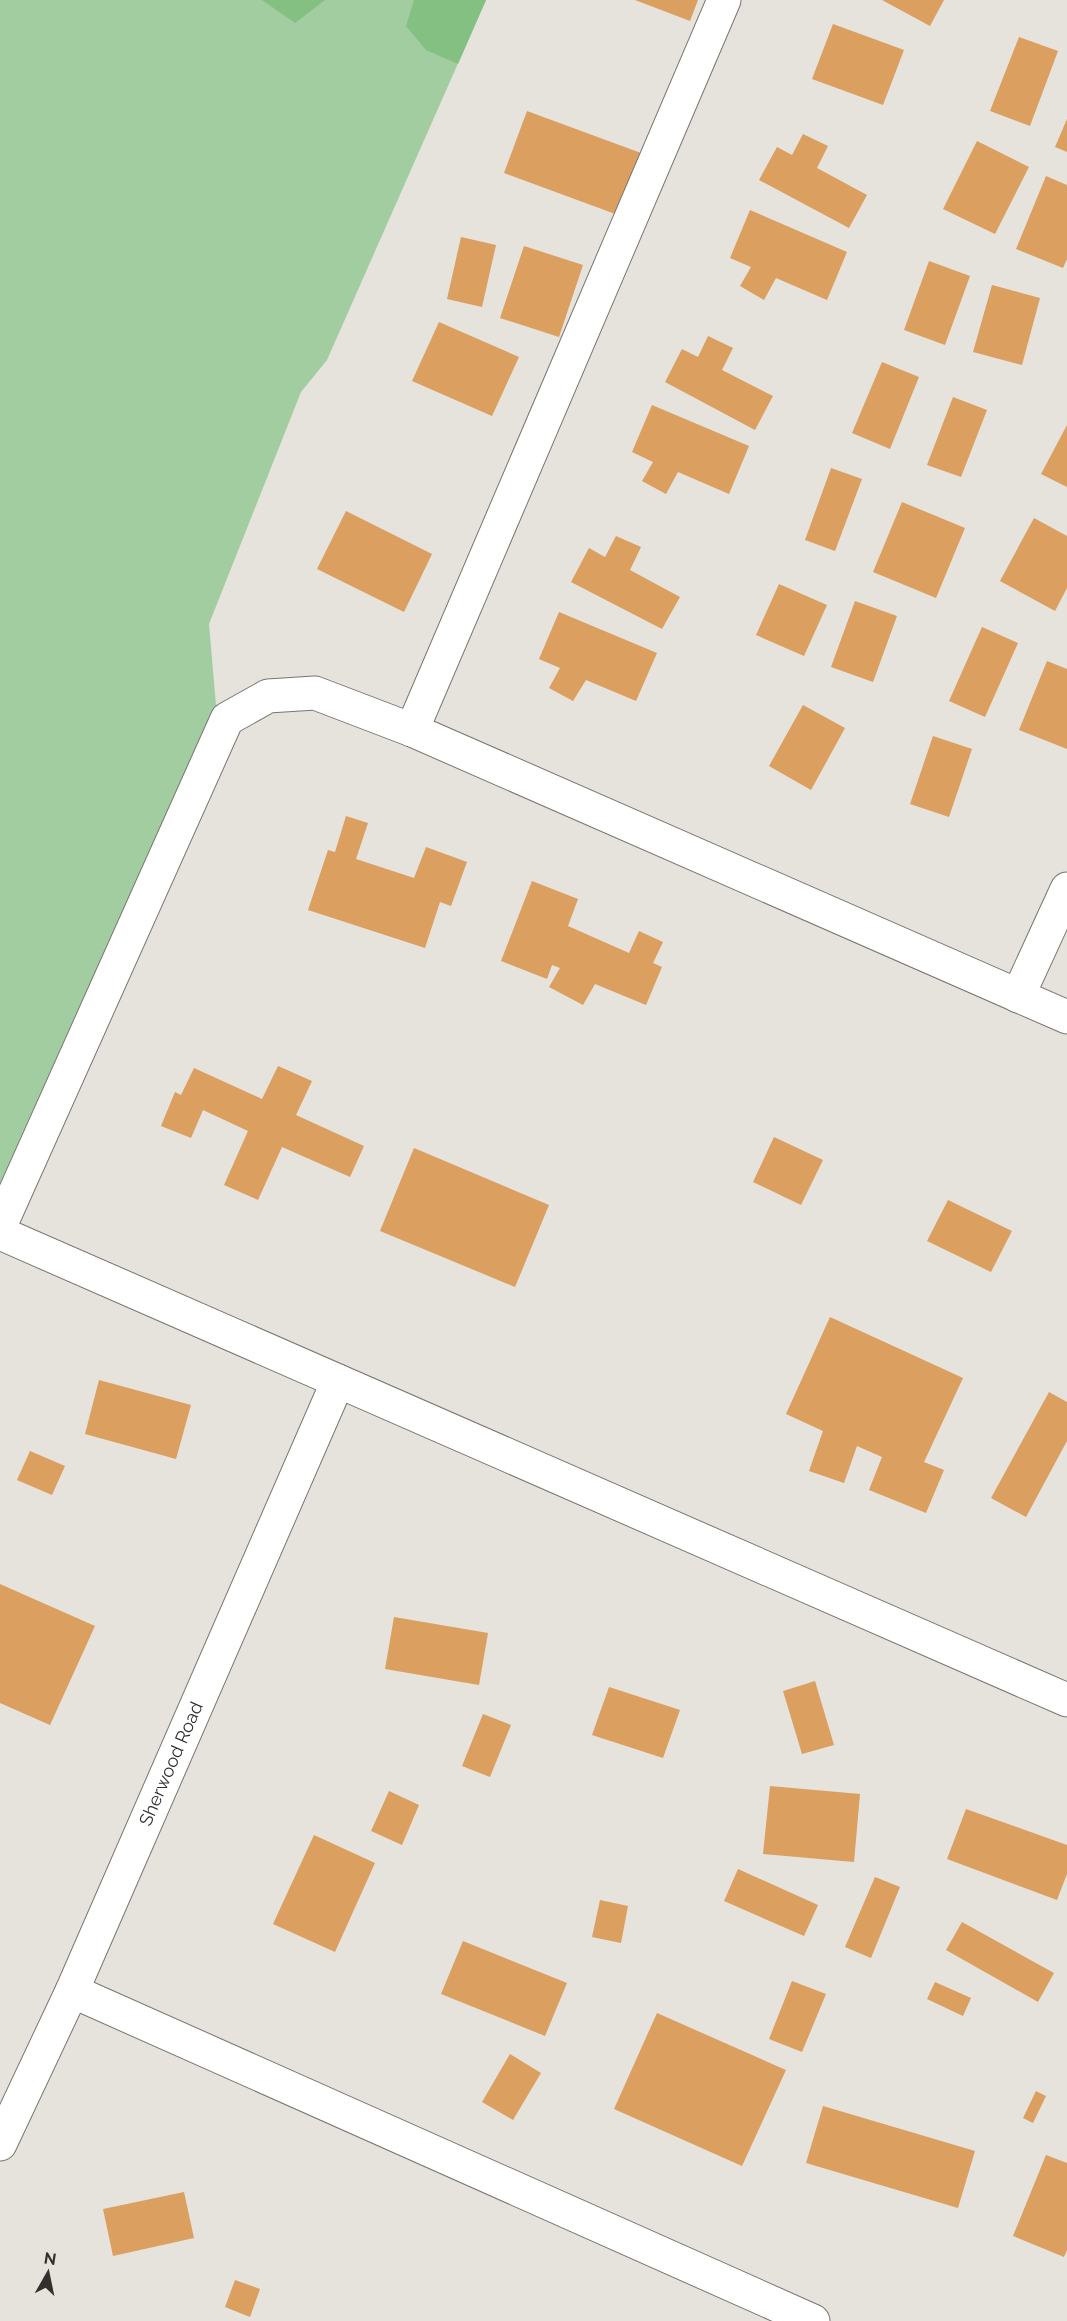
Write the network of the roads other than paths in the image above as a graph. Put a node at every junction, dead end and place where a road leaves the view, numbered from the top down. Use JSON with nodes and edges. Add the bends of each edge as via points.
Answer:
{"nodes":[{"id":1,"x":724,"y":0,"type":"edge"},
{"id":2,"x":412,"y":730,"type":"junction"},
{"id":3,"x":1067,"y":890,"type":"edge"},
{"id":4,"x":1018,"y":996,"type":"junction"},
{"id":5,"x":1067,"y":1017,"type":"edge"},
{"id":6,"x":0,"y":1226,"type":"edge"},
{"id":7,"x":0,"y":1233,"type":"edge"},
{"id":8,"x":338,"y":1381,"type":"junction"},
{"id":9,"x":1067,"y":1701,"type":"edge"},
{"id":10,"x":72,"y":1991,"type":"junction"},
{"id":11,"x":0,"y":2144,"type":"edge"},
{"id":12,"x":813,"y":2321,"type":"edge"}],
"edges":[{"from":1,"to":2,"type":"street"},
{"from":2,"to":4,"type":"street"},
{"from":2,"to":6,"type":"street","via":[[315,693],[268,696],[227,719]]},
{"from":3,"to":4,"type":"street"},
{"from":4,"to":5,"type":"street"},
{"from":7,"to":8,"type":"street"},
{"from":8,"to":9,"type":"street"},
{"from":8,"to":10,"type":"street","name":"Sherwood Road"},
{"from":10,"to":11,"type":"street","name":"Sherwood Road"},
{"from":10,"to":12,"type":"street"}]}
